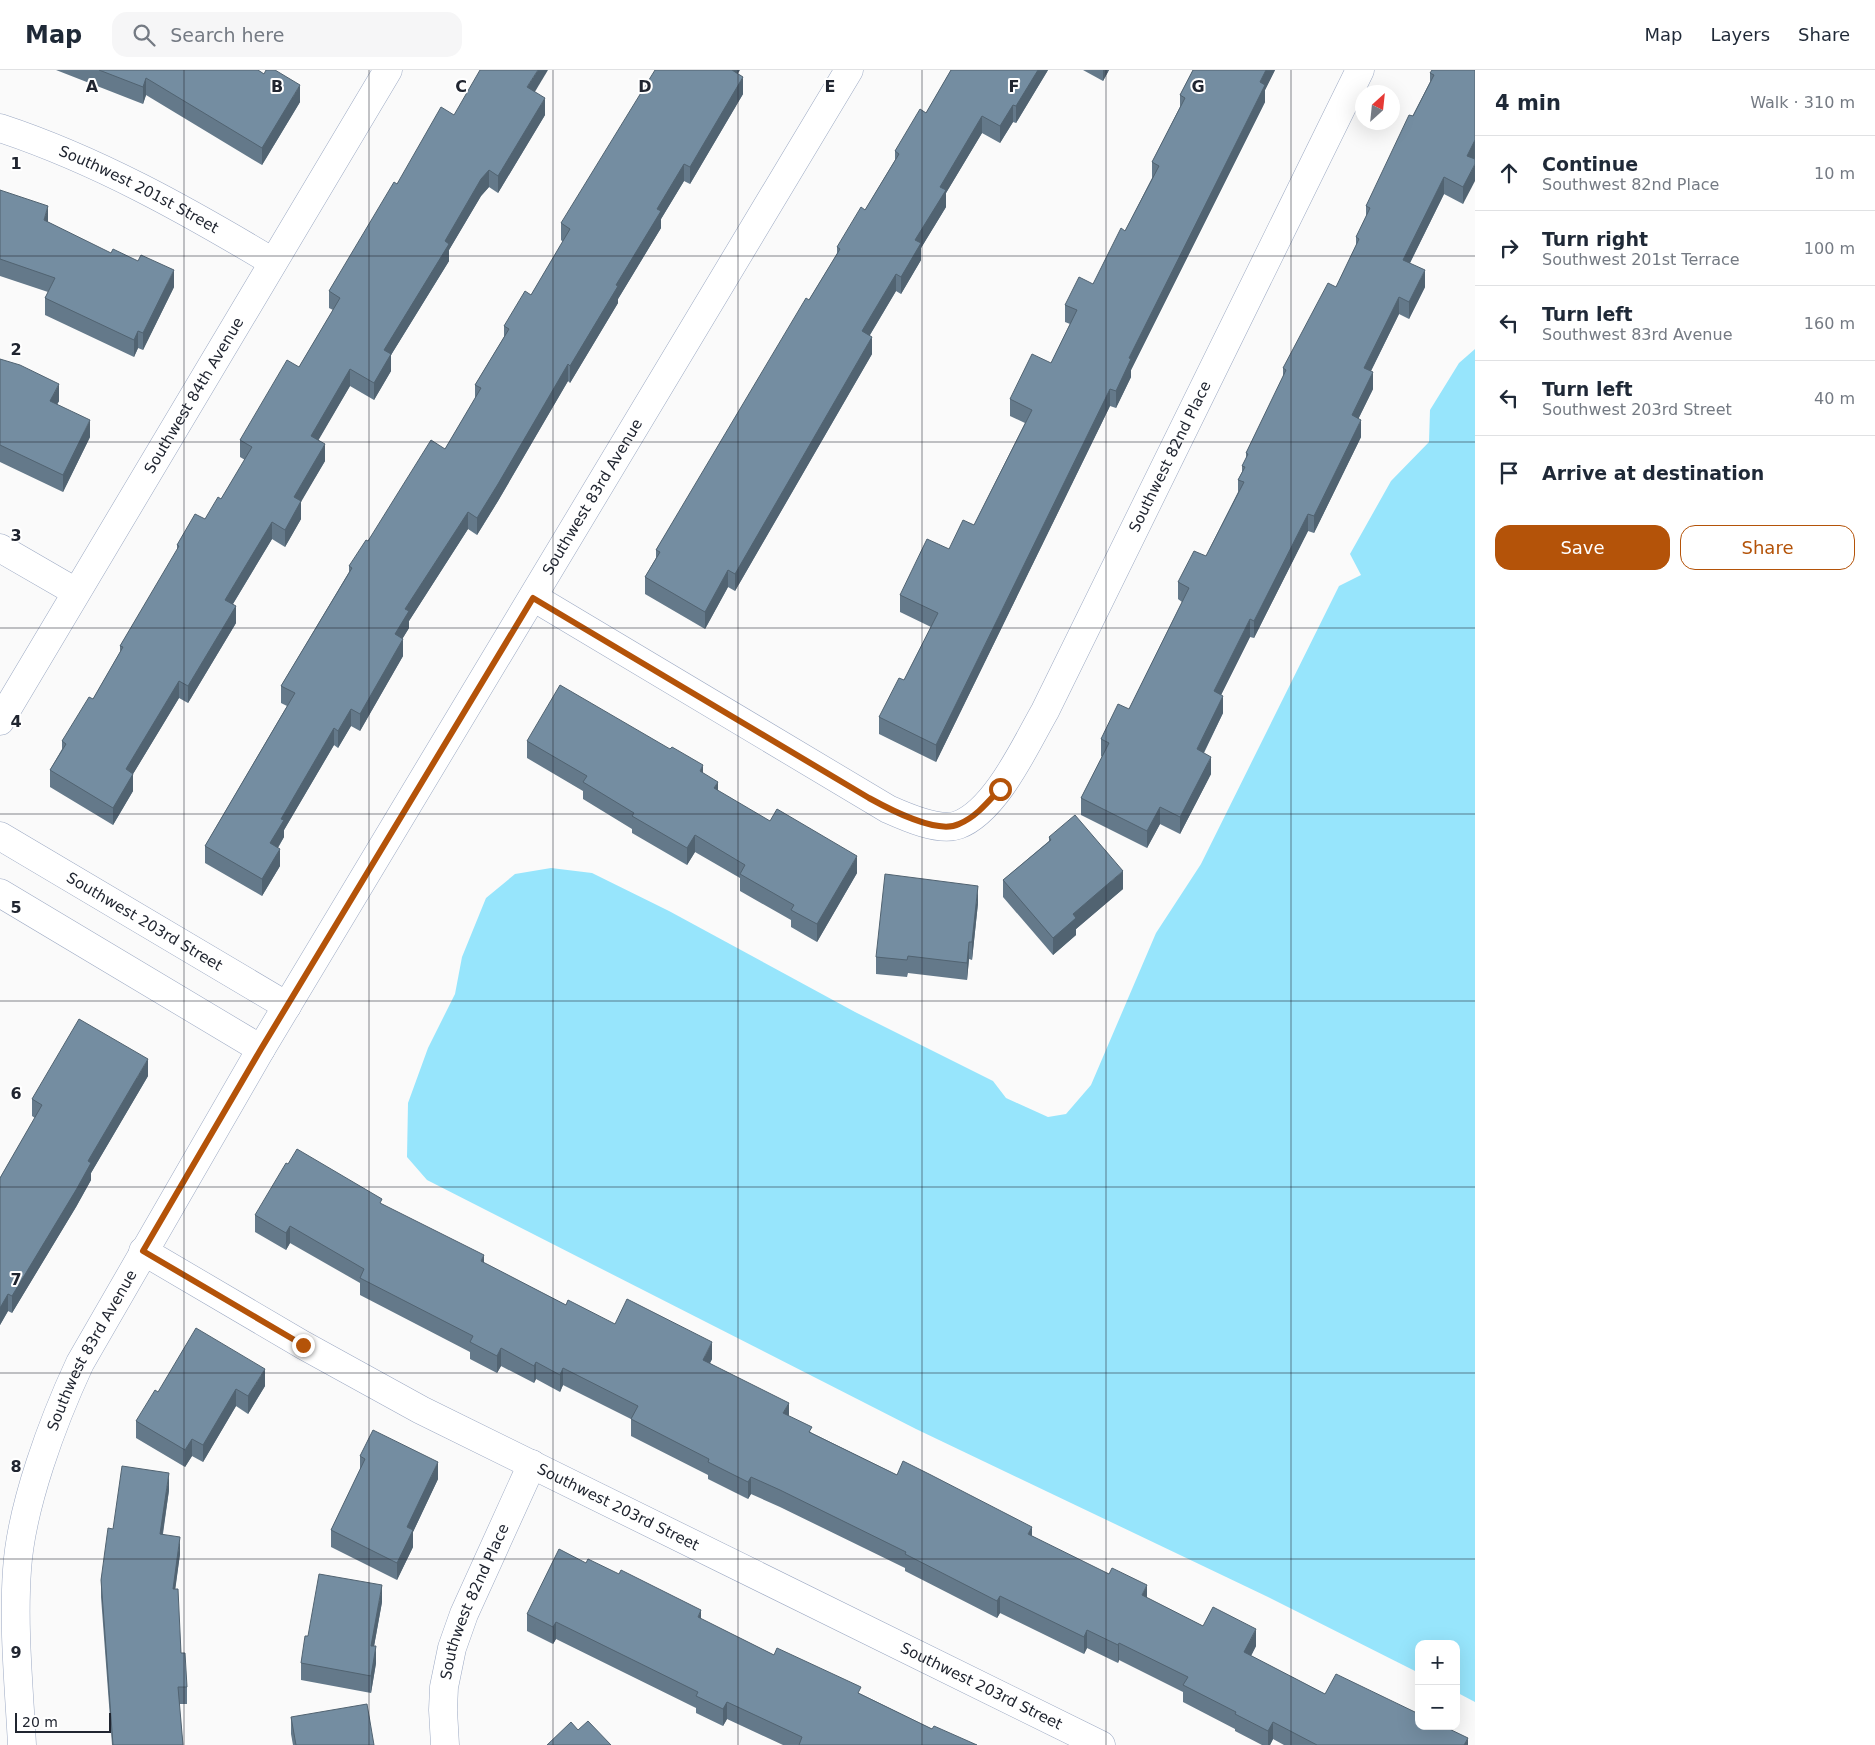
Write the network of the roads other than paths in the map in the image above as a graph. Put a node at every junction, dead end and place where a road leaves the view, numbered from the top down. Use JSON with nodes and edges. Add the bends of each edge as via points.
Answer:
{"nodes":[{"id":1,"x":388,"y":70,"type":"edge"},
{"id":2,"x":849,"y":70,"type":"edge"},
{"id":3,"x":1360,"y":70,"type":"edge"},
{"id":4,"x":0,"y":128,"type":"edge"},
{"id":5,"x":273,"y":262,"type":"junction"},
{"id":6,"x":0,"y":548,"type":"edge"},
{"id":7,"x":76,"y":592,"type":"junction"},
{"id":8,"x":533,"y":598,"type":"junction"},
{"id":9,"x":0,"y":721,"type":"edge"},
{"id":10,"x":0,"y":836,"type":"edge"},
{"id":11,"x":0,"y":893,"type":"edge"},
{"id":12,"x":287,"y":1006,"type":"junction"},
{"id":13,"x":261,"y":1049,"type":"junction"},
{"id":14,"x":143,"y":1251,"type":"junction"},
{"id":15,"x":532,"y":1464,"type":"junction"},
{"id":16,"x":8,"y":1647,"type":"edge"},
{"id":17,"x":22,"y":1745,"type":"edge"},
{"id":18,"x":445,"y":1745,"type":"edge"},
{"id":19,"x":1101,"y":1745,"type":"edge"}],
"edges":[{"from":1,"to":5,"type":"street","name":"Southwest 84th Avenue"},
{"from":2,"to":8,"type":"street","name":"Southwest 83rd Avenue"},
{"from":3,"to":8,"type":"street","name":"Southwest 82nd Place","via":[[1045,710],[1000,789],[980,810],[958,825],[922,822],[888,809]]},
{"from":4,"to":5,"type":"street","name":"Southwest 201st Street","via":[[100,166]]},
{"from":5,"to":7,"type":"street","name":"Southwest 84th Avenue"},
{"from":6,"to":7,"type":"street"},
{"from":7,"to":9,"type":"street","name":"Southwest 84th Avenue"},
{"from":8,"to":12,"type":"street","name":"Southwest 83rd Avenue"},
{"from":10,"to":12,"type":"street","name":"Southwest 203rd Street"},
{"from":11,"to":13,"type":"street"},
{"from":12,"to":13,"type":"street","name":"Southwest 83rd Avenue"},
{"from":13,"to":14,"type":"street","name":"Southwest 83rd Avenue"},
{"from":14,"to":15,"type":"street","name":"Southwest 203rd Street","via":[[380,1388]]},
{"from":14,"to":16,"type":"street","name":"Southwest 83rd Avenue","via":[[80,1363],[58,1412],[26,1516]]},
{"from":15,"to":18,"type":"street","name":"Southwest 82nd Place","via":[[464,1614],[452,1648],[444,1687]]},
{"from":15,"to":19,"type":"street","name":"Southwest 203rd Street"},
{"from":16,"to":17,"type":"street","name":"Southwest 83rd Avenue"}]}
